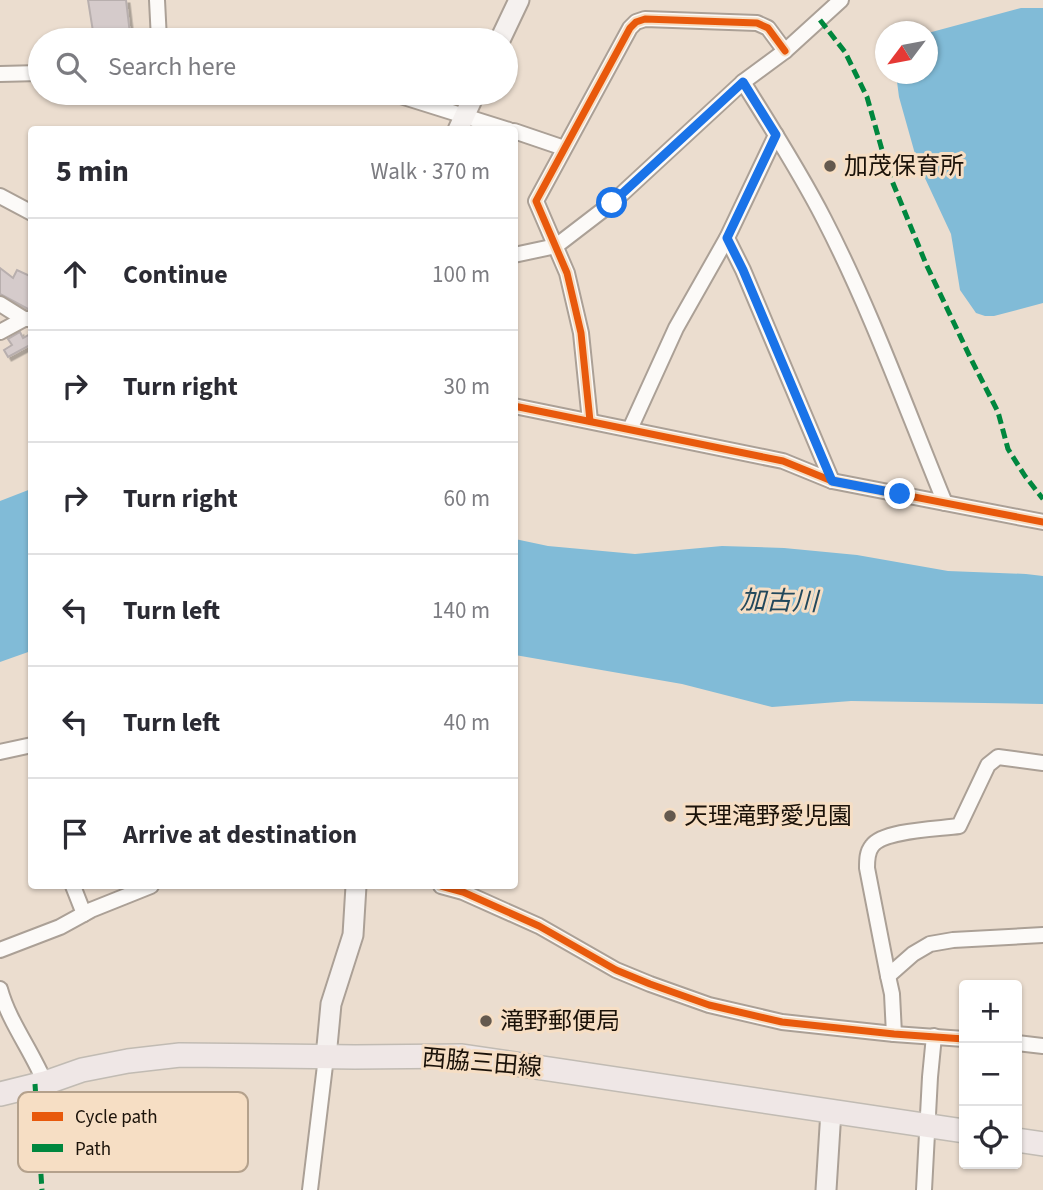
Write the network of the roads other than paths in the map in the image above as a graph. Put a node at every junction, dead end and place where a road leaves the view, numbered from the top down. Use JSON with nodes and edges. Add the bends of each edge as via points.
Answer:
{"nodes":[{"id":1,"x":157,"y":0,"type":"edge"},
{"id":2,"x":519,"y":0,"type":"edge"},
{"id":3,"x":841,"y":0,"type":"edge"},
{"id":4,"x":158,"y":28,"type":"edge"},
{"id":5,"x":506,"y":28,"type":"edge"},
{"id":6,"x":785,"y":51,"type":"junction"},
{"id":7,"x":28,"y":73,"type":"edge"},
{"id":8,"x":0,"y":74,"type":"edge"},
{"id":9,"x":743,"y":82,"type":"junction"},
{"id":10,"x":419,"y":105,"type":"edge"},
{"id":11,"x":469,"y":105,"type":"edge"},
{"id":12,"x":461,"y":123,"type":"edge"},
{"id":13,"x":482,"y":126,"type":"edge"},
{"id":14,"x":518,"y":132,"type":"edge"},
{"id":15,"x":776,"y":135,"type":"junction"},
{"id":16,"x":564,"y":148,"type":"junction"},
{"id":17,"x":0,"y":196,"type":"edge"},
{"id":18,"x":28,"y":211,"type":"edge"},
{"id":19,"x":727,"y":238,"type":"junction"},
{"id":20,"x":556,"y":247,"type":"junction"},
{"id":21,"x":518,"y":254,"type":"edge"},
{"id":22,"x":0,"y":304,"type":"edge"},
{"id":23,"x":28,"y":319,"type":"edge"},
{"id":24,"x":0,"y":332,"type":"edge"},
{"id":25,"x":518,"y":407,"type":"edge"},
{"id":26,"x":590,"y":421,"type":"junction"},
{"id":27,"x":630,"y":429,"type":"junction"},
{"id":28,"x":832,"y":481,"type":"junction"},
{"id":29,"x":945,"y":503,"type":"junction"},
{"id":30,"x":1043,"y":522,"type":"edge"},
{"id":31,"x":28,"y":746,"type":"edge"},
{"id":32,"x":0,"y":752,"type":"edge"},
{"id":33,"x":1043,"y":763,"type":"edge"},
{"id":34,"x":74,"y":889,"type":"edge"},
{"id":35,"x":145,"y":889,"type":"edge"},
{"id":36,"x":356,"y":889,"type":"edge"},
{"id":37,"x":452,"y":889,"type":"edge"},
{"id":38,"x":84,"y":914,"type":"junction"},
{"id":39,"x":1043,"y":935,"type":"edge"},
{"id":40,"x":0,"y":950,"type":"edge"},
{"id":41,"x":888,"y":976,"type":"junction"},
{"id":42,"x":0,"y":989,"type":"edge"},
{"id":43,"x":894,"y":1034,"type":"junction"},
{"id":44,"x":934,"y":1036,"type":"junction"},
{"id":45,"x":959,"y":1038,"type":"edge"},
{"id":46,"x":1022,"y":1044,"type":"edge"},
{"id":47,"x":1043,"y":1046,"type":"edge"},
{"id":48,"x":326,"y":1057,"type":"junction"},
{"id":49,"x":46,"y":1083,"type":"junction"},
{"id":50,"x":0,"y":1094,"type":"edge"},
{"id":51,"x":831,"y":1111,"type":"junction"},
{"id":52,"x":928,"y":1125,"type":"junction"},
{"id":53,"x":959,"y":1130,"type":"edge"},
{"id":54,"x":1022,"y":1141,"type":"edge"},
{"id":55,"x":1043,"y":1144,"type":"edge"},
{"id":56,"x":310,"y":1190,"type":"edge"},
{"id":57,"x":826,"y":1190,"type":"edge"},
{"id":58,"x":924,"y":1190,"type":"edge"}],
"edges":[{"from":1,"to":4,"type":"street"},
{"from":2,"to":5,"type":"street"},
{"from":3,"to":6,"type":"street"},
{"from":6,"to":9,"type":"street"},
{"from":6,"to":16,"type":"street","via":[[768,28],[757,23],[636,22]]},
{"from":7,"to":8,"type":"street"},
{"from":9,"to":15,"type":"street"},
{"from":9,"to":20,"type":"street","via":[[612,203]]},
{"from":10,"to":12,"type":"street"},
{"from":11,"to":12,"type":"street"},
{"from":12,"to":13,"type":"street"},
{"from":14,"to":16,"type":"street"},
{"from":15,"to":19,"type":"street"},
{"from":15,"to":29,"type":"street","via":[[829,229]]},
{"from":16,"to":20,"type":"street","via":[[536,201]]},
{"from":17,"to":18,"type":"street"},
{"from":19,"to":27,"type":"street","via":[[676,328]]},
{"from":19,"to":28,"type":"street"},
{"from":20,"to":21,"type":"street"},
{"from":20,"to":26,"type":"street","via":[[581,333]]},
{"from":22,"to":23,"type":"street"},
{"from":23,"to":24,"type":"street"},
{"from":25,"to":26,"type":"street"},
{"from":26,"to":27,"type":"street"},
{"from":27,"to":28,"type":"street","via":[[783,461]]},
{"from":28,"to":29,"type":"street"},
{"from":29,"to":30,"type":"street"},
{"from":31,"to":32,"type":"street"},
{"from":33,"to":41,"type":"street","via":[[998,757],[988,765],[959,826],[890,834],[873,844],[867,867]]},
{"from":34,"to":38,"type":"street"},
{"from":35,"to":38,"type":"street"},
{"from":36,"to":48,"type":"street","via":[[353,935],[331,1004]]},
{"from":37,"to":43,"type":"street","via":[[539,926],[616,970],[709,1004],[782,1022]]},
{"from":38,"to":40,"type":"street"},
{"from":39,"to":41,"type":"street","via":[[930,944]]},
{"from":41,"to":43,"type":"street"},
{"from":42,"to":49,"type":"street"},
{"from":43,"to":44,"type":"street"},
{"from":44,"to":45,"type":"street"},
{"from":44,"to":52,"type":"street"},
{"from":46,"to":47,"type":"street"},
{"from":48,"to":49,"type":"main road","name":"西脇三田線","via":[[180,1055],[82,1070]]},
{"from":48,"to":51,"type":"main road","name":"西脇三田線","via":[[462,1056]]},
{"from":48,"to":56,"type":"street"},
{"from":49,"to":50,"type":"main road","name":"西脇三田線"},
{"from":51,"to":52,"type":"main road","name":"西脇三田線"},
{"from":51,"to":57,"type":"street"},
{"from":52,"to":53,"type":"main road","name":"西脇三田線"},
{"from":52,"to":58,"type":"street"},
{"from":54,"to":55,"type":"main road"}]}
